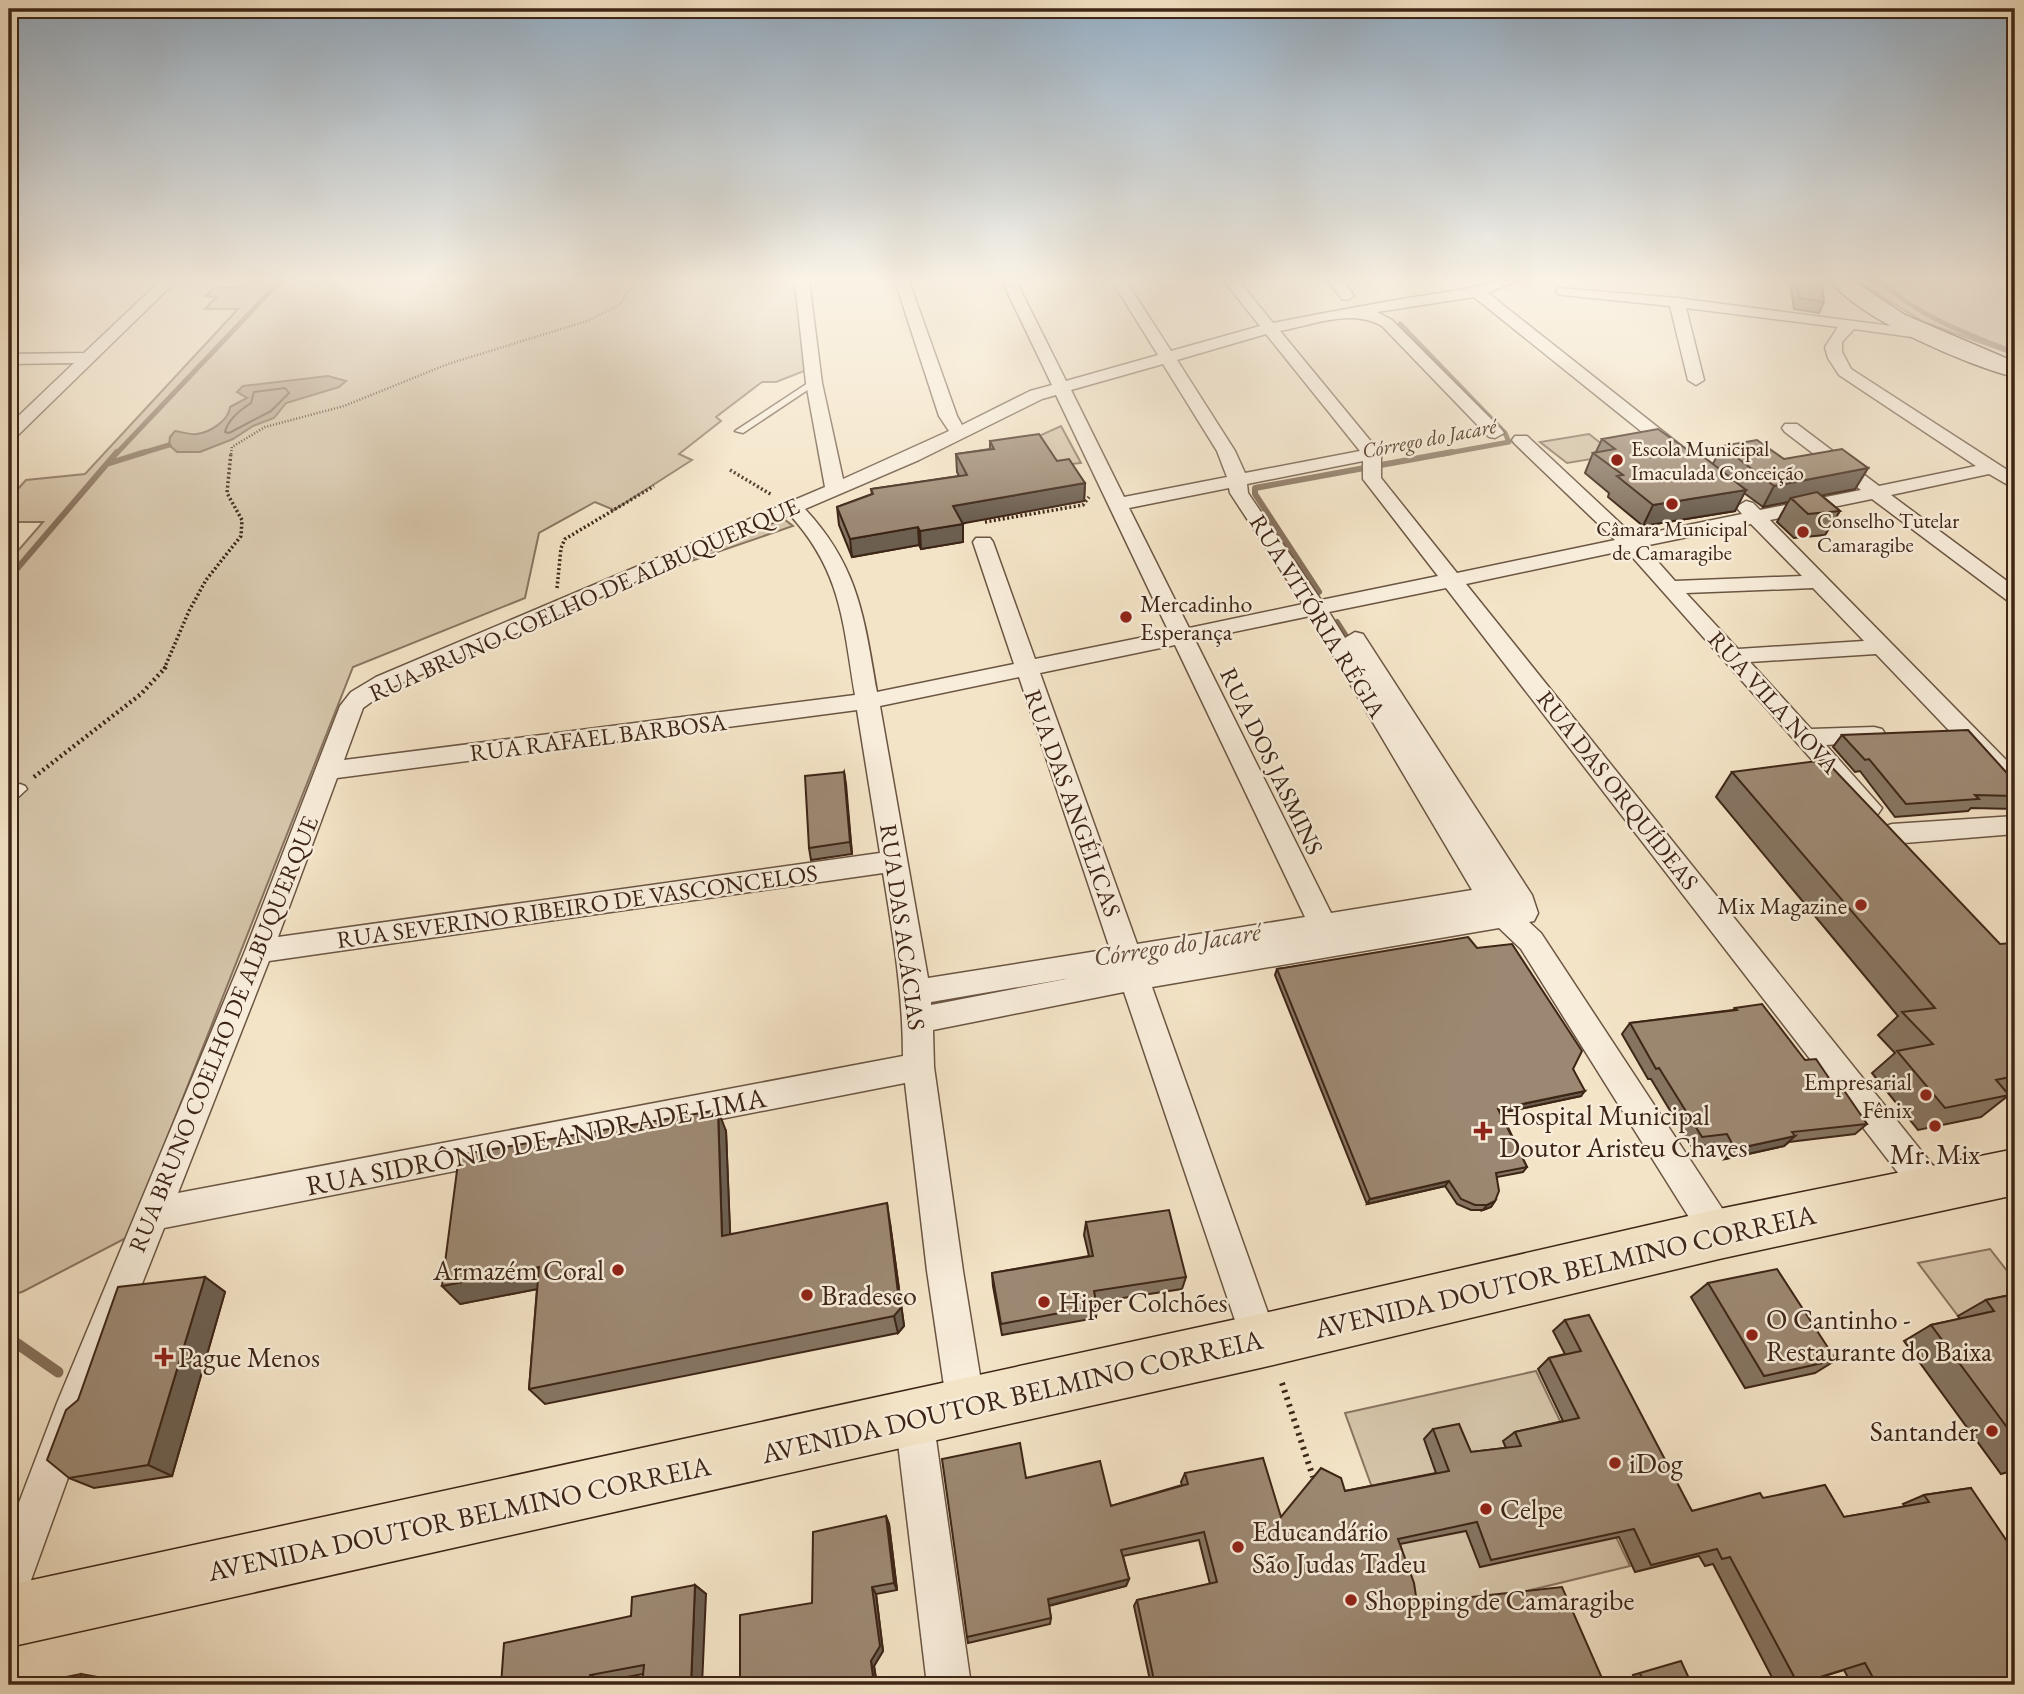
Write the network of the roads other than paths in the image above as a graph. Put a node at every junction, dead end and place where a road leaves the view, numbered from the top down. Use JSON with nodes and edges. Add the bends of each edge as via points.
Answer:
{"nodes":[{"id":1,"x":85,"y":360,"type":"edge"},
{"id":2,"x":811,"y":360,"type":"edge"},
{"id":3,"x":929,"y":360,"type":"edge"},
{"id":4,"x":1049,"y":360,"type":"edge"},
{"id":5,"x":1161,"y":360,"type":"edge"},
{"id":6,"x":1169,"y":360,"type":"edge"},
{"id":7,"x":1295,"y":360,"type":"edge"},
{"id":8,"x":1431,"y":360,"type":"edge"},
{"id":9,"x":1563,"y":360,"type":"edge"},
{"id":10,"x":1691,"y":360,"type":"edge"},
{"id":11,"x":1836,"y":360,"type":"edge"},
{"id":12,"x":1993,"y":360,"type":"edge"},
{"id":13,"x":2015,"y":369,"type":"edge"},
{"id":14,"x":1696,"y":380,"type":"dead end"},
{"id":15,"x":814,"y":383,"type":"junction"},
{"id":16,"x":1063,"y":388,"type":"junction"},
{"id":17,"x":1791,"y":428,"type":"dead end"},
{"id":18,"x":740,"y":431,"type":"dead end"},
{"id":19,"x":1495,"y":433,"type":"dead end"},
{"id":20,"x":9,"y":434,"type":"edge"},
{"id":21,"x":959,"y":434,"type":"junction"},
{"id":22,"x":1521,"y":440,"type":"dead end"},
{"id":23,"x":1372,"y":461,"type":"junction"},
{"id":24,"x":1696,"y":466,"type":"edge"},
{"id":25,"x":1992,"y":468,"type":"junction"},
{"id":26,"x":1236,"y":481,"type":"junction"},
{"id":27,"x":2015,"y":483,"type":"edge"},
{"id":28,"x":835,"y":488,"type":"junction"},
{"id":29,"x":1874,"y":491,"type":"junction"},
{"id":30,"x":1260,"y":492,"type":"dead end"},
{"id":31,"x":1115,"y":499,"type":"junction"},
{"id":32,"x":1737,"y":499,"type":"edge"},
{"id":33,"x":784,"y":502,"type":"junction"},
{"id":34,"x":1758,"y":516,"type":"junction"},
{"id":35,"x":983,"y":542,"type":"dead end"},
{"id":36,"x":1630,"y":543,"type":"junction"},
{"id":37,"x":1453,"y":579,"type":"junction"},
{"id":38,"x":1821,"y":582,"type":"junction"},
{"id":39,"x":1669,"y":587,"type":"junction"},
{"id":40,"x":2015,"y":597,"type":"edge"},
{"id":41,"x":1325,"y":606,"type":"junction"},
{"id":42,"x":1181,"y":635,"type":"junction"},
{"id":43,"x":1883,"y":646,"type":"junction"},
{"id":44,"x":1732,"y":656,"type":"junction"},
{"id":45,"x":1025,"y":667,"type":"junction"},
{"id":46,"x":869,"y":701,"type":"junction"},
{"id":47,"x":1963,"y":732,"type":"junction"},
{"id":48,"x":1937,"y":733,"type":"edge"},
{"id":49,"x":1898,"y":734,"type":"edge"},
{"id":50,"x":1806,"y":737,"type":"junction"},
{"id":51,"x":326,"y":771,"type":"junction"},
{"id":52,"x":2015,"y":784,"type":"edge"},
{"id":53,"x":2015,"y":825,"type":"edge"},
{"id":54,"x":1892,"y":834,"type":"junction"},
{"id":55,"x":1909,"y":854,"type":"edge"},
{"id":56,"x":895,"y":861,"type":"junction"},
{"id":57,"x":1506,"y":906,"type":"junction"},
{"id":58,"x":1322,"y":924,"type":"junction"},
{"id":59,"x":258,"y":951,"type":"junction"},
{"id":60,"x":1131,"y":967,"type":"junction"},
{"id":61,"x":917,"y":1006,"type":"junction"},
{"id":62,"x":919,"y":1068,"type":"junction"},
{"id":63,"x":2015,"y":1172,"type":"edge"},
{"id":64,"x":1931,"y":1189,"type":"junction"},
{"id":65,"x":153,"y":1214,"type":"junction"},
{"id":66,"x":1719,"y":1234,"type":"junction"},
{"id":67,"x":1271,"y":1362,"type":"junction"},
{"id":68,"x":966,"y":1406,"type":"junction"},
{"id":69,"x":914,"y":1418,"type":"junction"},
{"id":70,"x":9,"y":1583,"type":"edge"},
{"id":71,"x":9,"y":1616,"type":"edge"},
{"id":72,"x":949,"y":1685,"type":"edge"}],
"edges":[{"from":1,"to":20,"type":"street"},
{"from":2,"to":15,"type":"street"},
{"from":3,"to":21,"type":"street"},
{"from":4,"to":16,"type":"street","name":"RUA DOS JASMINS"},
{"from":5,"to":16,"type":"street","name":"RUA BRUNO COELHO DE ALBUQUERQUE"},
{"from":6,"to":26,"type":"street","name":"RUA VITÓRIA RÉGIA","via":[[1226,452]]},
{"from":7,"to":23,"type":"street"},
{"from":8,"to":19,"type":"street"},
{"from":9,"to":24,"type":"street"},
{"from":10,"to":14,"type":"street"},
{"from":11,"to":25,"type":"street","via":[[1845,372]]},
{"from":12,"to":13,"type":"street"},
{"from":15,"to":18,"type":"lane"},
{"from":15,"to":28,"type":"street"},
{"from":16,"to":21,"type":"street","name":"RUA BRUNO COELHO DE ALBUQUERQUE","via":[[1014,404]]},
{"from":16,"to":31,"type":"street","name":"RUA DOS JASMINS"},
{"from":17,"to":29,"type":"street"},
{"from":21,"to":28,"type":"street","name":"RUA BRUNO COELHO DE ALBUQUERQUE"},
{"from":22,"to":36,"type":"street","name":"RUA VILA NOVA"},
{"from":23,"to":26,"type":"street"},
{"from":23,"to":37,"type":"street","name":"RUA DAS ORQUÍDEAS","via":[[1371,479]]},
{"from":25,"to":27,"type":"street"},
{"from":25,"to":29,"type":"street","name":"RUA RAFAEL BARBOSA"},
{"from":26,"to":31,"type":"street"},
{"from":26,"to":41,"type":"street","name":"RUA VITÓRIA RÉGIA","via":[[1239,493]]},
{"from":28,"to":33,"type":"street","name":"RUA BRUNO COELHO DE ALBUQUERQUE"},
{"from":29,"to":34,"type":"street","name":"RUA RAFAEL BARBOSA"},
{"from":29,"to":40,"type":"street"},
{"from":30,"to":41,"type":"street","name":"RUA VITÓRIA RÉGIA"},
{"from":31,"to":42,"type":"street","name":"RUA DOS JASMINS"},
{"from":32,"to":34,"type":"street"},
{"from":33,"to":46,"type":"street","name":"RUA DAS ACÁCIAS","via":[[813,528],[842,576]]},
{"from":33,"to":51,"type":"street","name":"RUA BRUNO COELHO DE ALBUQUERQUE","via":[[554,610],[384,682],[352,706]]},
{"from":34,"to":36,"type":"street","name":"RUA RAFAEL BARBOSA"},
{"from":34,"to":38,"type":"street"},
{"from":35,"to":45,"type":"street","name":"RUA DAS ANGÉLICAS"},
{"from":36,"to":37,"type":"street","name":"RUA RAFAEL BARBOSA"},
{"from":36,"to":39,"type":"street","name":"RUA VILA NOVA"},
{"from":37,"to":41,"type":"street","name":"RUA RAFAEL BARBOSA"},
{"from":37,"to":64,"type":"street","name":"RUA DAS ORQUÍDEAS"},
{"from":38,"to":39,"type":"street"},
{"from":38,"to":43,"type":"street"},
{"from":39,"to":44,"type":"street","name":"RUA VILA NOVA"},
{"from":41,"to":42,"type":"street","name":"RUA RAFAEL BARBOSA"},
{"from":41,"to":57,"type":"street","name":"RUA VITÓRIA RÉGIA"},
{"from":41,"to":57,"type":"street","name":"RUA VITÓRIA RÉGIA"},
{"from":42,"to":45,"type":"street","name":"RUA RAFAEL BARBOSA"},
{"from":42,"to":58,"type":"street","name":"RUA DOS JASMINS"},
{"from":43,"to":44,"type":"street"},
{"from":43,"to":47,"type":"street"},
{"from":44,"to":50,"type":"street","name":"RUA VILA NOVA"},
{"from":45,"to":46,"type":"street","name":"RUA RAFAEL BARBOSA"},
{"from":45,"to":60,"type":"street","name":"RUA DAS ANGÉLICAS"},
{"from":46,"to":51,"type":"street","name":"RUA RAFAEL BARBOSA"},
{"from":46,"to":56,"type":"street","name":"RUA DAS ACÁCIAS"},
{"from":47,"to":48,"type":"street"},
{"from":47,"to":52,"type":"street"},
{"from":49,"to":50,"type":"street"},
{"from":50,"to":54,"type":"street","name":"RUA VILA NOVA"},
{"from":51,"to":59,"type":"street","name":"RUA BRUNO COELHO DE ALBUQUERQUE"},
{"from":53,"to":54,"type":"street"},
{"from":54,"to":55,"type":"street","name":"RUA VILA NOVA"},
{"from":56,"to":59,"type":"street","name":"RUA SEVERINO RIBEIRO DE VASCONCELOS"},
{"from":56,"to":61,"type":"street","name":"RUA DAS ACÁCIAS"},
{"from":57,"to":58,"type":"street"},
{"from":57,"to":60,"type":"street"},
{"from":57,"to":66,"type":"street","name":"RUA VITÓRIA RÉGIA"},
{"from":58,"to":60,"type":"street"},
{"from":59,"to":65,"type":"street","name":"RUA BRUNO COELHO DE ALBUQUERQUE"},
{"from":60,"to":61,"type":"street"},
{"from":60,"to":67,"type":"street","name":"RUA DAS ANGÉLICAS"},
{"from":61,"to":62,"type":"street","name":"RUA DAS ACÁCIAS"},
{"from":62,"to":65,"type":"street","name":"RUA SIDRÔNIO DE ANDRADE LIMA"},
{"from":62,"to":68,"type":"street","name":"RUA DAS ACÁCIAS"},
{"from":63,"to":64,"type":"main road","name":"AVENIDA DOUTOR BELMINO CORREIA"},
{"from":64,"to":66,"type":"main road","name":"AVENIDA DOUTOR BELMINO CORREIA"},
{"from":65,"to":70,"type":"street","name":"RUA BRUNO COELHO DE ALBUQUERQUE","via":[[75,1403]]},
{"from":66,"to":67,"type":"main road","name":"AVENIDA DOUTOR BELMINO CORREIA"},
{"from":67,"to":68,"type":"main road","name":"AVENIDA DOUTOR BELMINO CORREIA"},
{"from":68,"to":69,"type":"main road","name":"AVENIDA DOUTOR BELMINO CORREIA"},
{"from":69,"to":71,"type":"main road","name":"AVENIDA DOUTOR BELMINO CORREIA"},
{"from":69,"to":72,"type":"street"}]}
